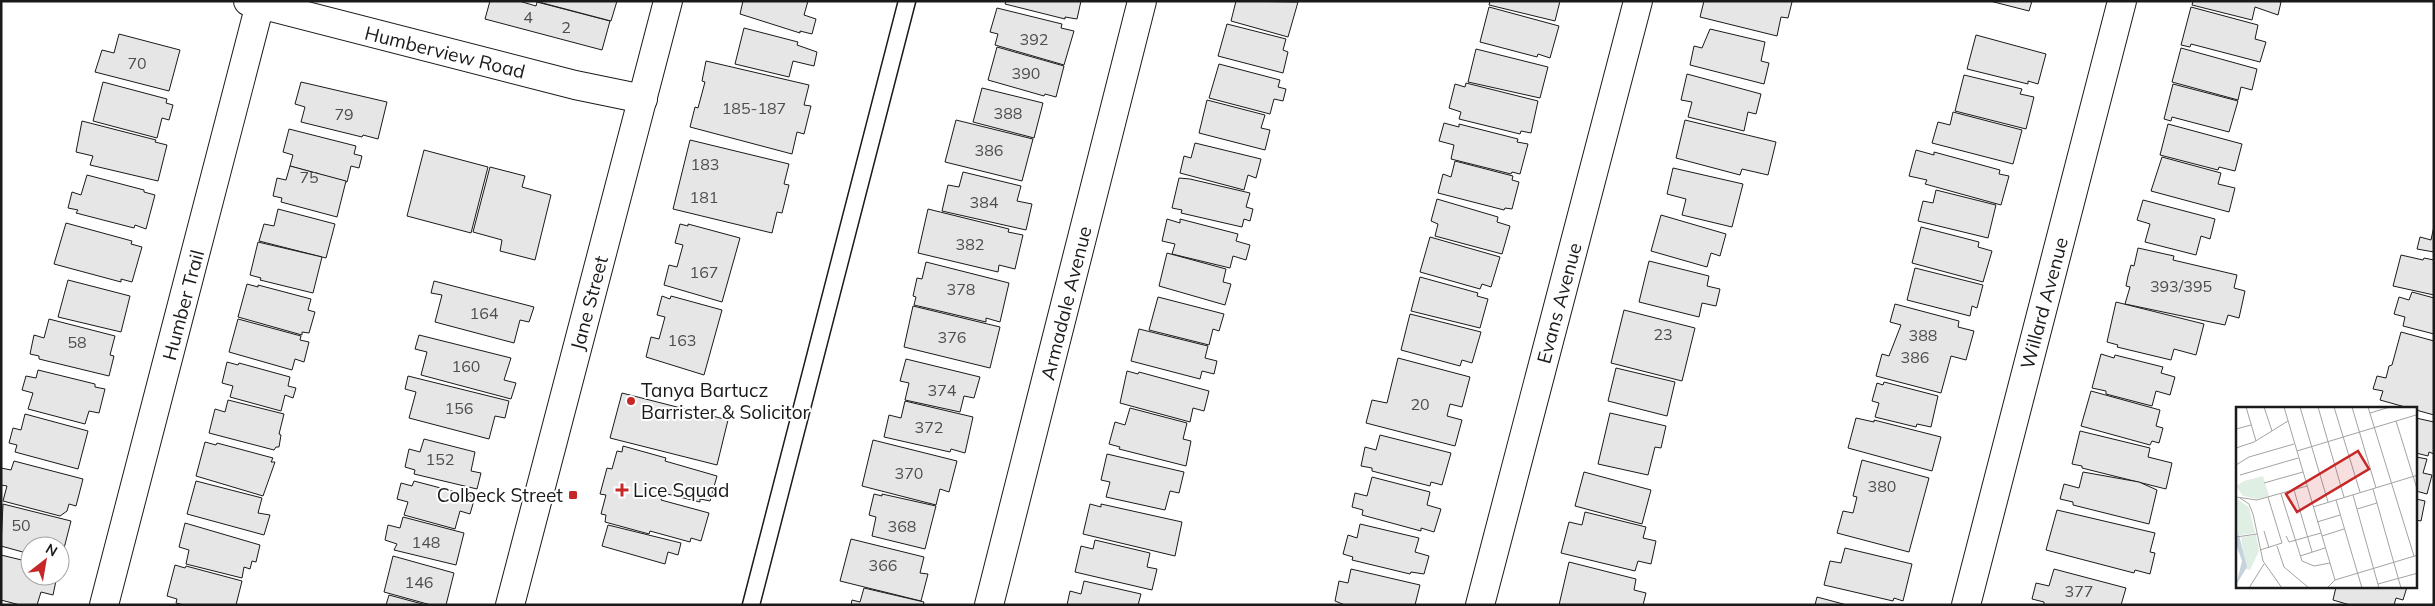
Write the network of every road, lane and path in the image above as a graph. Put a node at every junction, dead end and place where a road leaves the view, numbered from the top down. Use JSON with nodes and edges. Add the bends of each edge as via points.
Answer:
{"nodes":[{"id":1,"x":668,"y":1,"type":"edge"},
{"id":2,"x":907,"y":1,"type":"edge"},
{"id":3,"x":1142,"y":1,"type":"edge"},
{"id":4,"x":1638,"y":1,"type":"edge"},
{"id":5,"x":2122,"y":1,"type":"edge"},
{"id":6,"x":254,"y":3,"type":"edge"},
{"id":7,"x":643,"y":99,"type":"junction"},
{"id":8,"x":104,"y":605,"type":"edge"},
{"id":9,"x":510,"y":605,"type":"edge"},
{"id":10,"x":752,"y":605,"type":"edge"},
{"id":11,"x":989,"y":605,"type":"edge"},
{"id":12,"x":1480,"y":605,"type":"edge"},
{"id":13,"x":1966,"y":605,"type":"edge"}],
"edges":[{"from":1,"to":7,"type":"street","name":"Jane Street"},
{"from":2,"to":10,"type":"lane"},
{"from":3,"to":11,"type":"street","name":"Armadale Avenue"},
{"from":4,"to":12,"type":"street","name":"Evans Avenue"},
{"from":5,"to":13,"type":"street","name":"Willard Avenue"},
{"from":6,"to":7,"type":"street","name":"Humberview Road"},
{"from":6,"to":8,"type":"street","name":"Humber Trail"},
{"from":7,"to":9,"type":"street","name":"Jane Street"}]}
